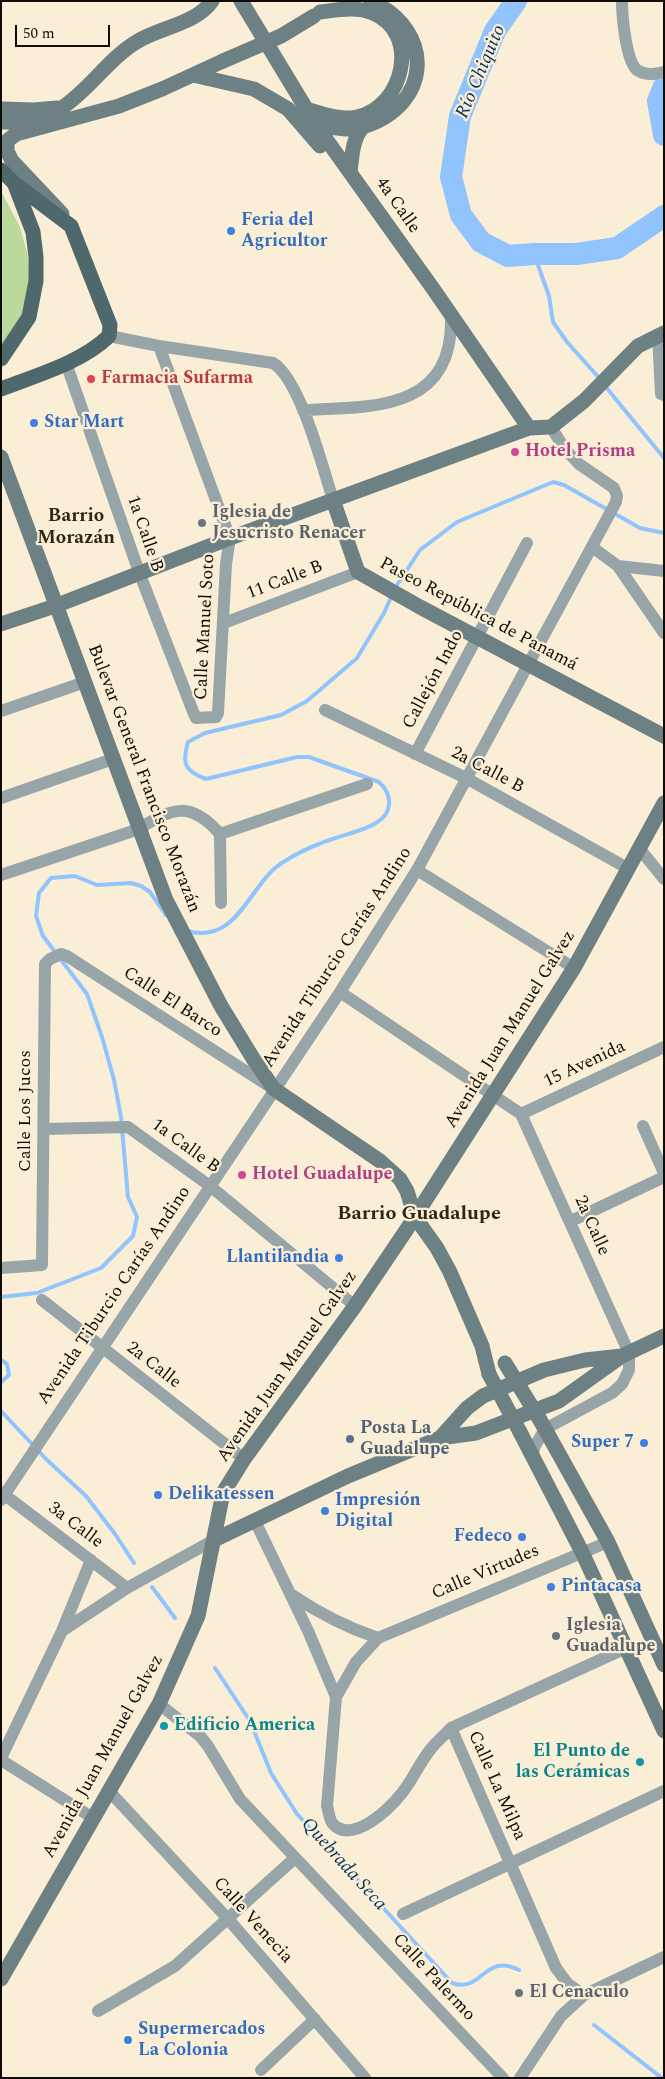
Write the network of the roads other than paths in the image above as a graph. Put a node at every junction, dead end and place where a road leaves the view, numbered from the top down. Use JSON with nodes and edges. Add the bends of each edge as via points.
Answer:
{"nodes":[{"id":1,"x":212,"y":1,"type":"edge"},
{"id":2,"x":338,"y":1,"type":"edge"},
{"id":3,"x":371,"y":1,"type":"edge"},
{"id":4,"x":622,"y":1,"type":"edge"},
{"id":5,"x":244,"y":7,"type":"edge"},
{"id":6,"x":317,"y":14,"type":"junction"},
{"id":7,"x":664,"y":72,"type":"edge"},
{"id":8,"x":193,"y":76,"type":"junction"},
{"id":9,"x":67,"y":104,"type":"junction"},
{"id":10,"x":1,"y":109,"type":"edge"},
{"id":11,"x":305,"y":109,"type":"junction"},
{"id":12,"x":1,"y":122,"type":"edge"},
{"id":13,"x":36,"y":122,"type":"junction"},
{"id":14,"x":59,"y":122,"type":"junction"},
{"id":15,"x":316,"y":125,"type":"junction"},
{"id":16,"x":363,"y":127,"type":"junction"},
{"id":17,"x":1,"y":170,"type":"edge"},
{"id":18,"x":350,"y":172,"type":"junction"},
{"id":19,"x":14,"y":183,"type":"junction"},
{"id":20,"x":66,"y":220,"type":"junction"},
{"id":21,"x":434,"y":290,"type":"junction"},
{"id":22,"x":451,"y":316,"type":"junction"},
{"id":23,"x":661,"y":334,"type":"edge"},
{"id":24,"x":109,"y":336,"type":"junction"},
{"id":25,"x":159,"y":346,"type":"junction"},
{"id":26,"x":1,"y":359,"type":"edge"},
{"id":27,"x":66,"y":363,"type":"junction"},
{"id":28,"x":2,"y":389,"type":"edge"},
{"id":29,"x":664,"y":395,"type":"edge"},
{"id":30,"x":303,"y":410,"type":"junction"},
{"id":31,"x":551,"y":427,"type":"junction"},
{"id":32,"x":529,"y":428,"type":"junction"},
{"id":33,"x":1,"y":457,"type":"edge"},
{"id":34,"x":4,"y":476,"type":"edge"},
{"id":35,"x":333,"y":500,"type":"junction"},
{"id":36,"x":230,"y":538,"type":"junction"},
{"id":37,"x":527,"y":543,"type":"dead end"},
{"id":38,"x":592,"y":547,"type":"junction"},
{"id":39,"x":618,"y":566,"type":"junction"},
{"id":40,"x":664,"y":571,"type":"edge"},
{"id":41,"x":139,"y":572,"type":"junction"},
{"id":42,"x":363,"y":575,"type":"junction"},
{"id":43,"x":55,"y":606,"type":"junction"},
{"id":44,"x":224,"y":623,"type":"junction"},
{"id":45,"x":1,"y":624,"type":"edge"},
{"id":46,"x":664,"y":633,"type":"edge"},
{"id":47,"x":477,"y":636,"type":"junction"},
{"id":48,"x":530,"y":664,"type":"junction"},
{"id":49,"x":85,"y":682,"type":"junction"},
{"id":50,"x":1,"y":710,"type":"edge"},
{"id":51,"x":325,"y":710,"type":"dead end"},
{"id":52,"x":194,"y":714,"type":"joint"},
{"id":53,"x":664,"y":736,"type":"edge"},
{"id":54,"x":415,"y":754,"type":"junction"},
{"id":55,"x":113,"y":759,"type":"junction"},
{"id":56,"x":466,"y":778,"type":"junction"},
{"id":57,"x":367,"y":784,"type":"dead end"},
{"id":58,"x":1,"y":798,"type":"edge"},
{"id":59,"x":664,"y":803,"type":"edge"},
{"id":60,"x":139,"y":828,"type":"junction"},
{"id":61,"x":220,"y":834,"type":"junction"},
{"id":62,"x":639,"y":848,"type":"junction"},
{"id":63,"x":629,"y":869,"type":"junction"},
{"id":64,"x":417,"y":870,"type":"junction"},
{"id":65,"x":1,"y":875,"type":"edge"},
{"id":66,"x":664,"y":879,"type":"edge"},
{"id":67,"x":220,"y":902,"type":"dead end"},
{"id":68,"x":55,"y":957,"type":"joint"},
{"id":69,"x":574,"y":968,"type":"junction"},
{"id":70,"x":340,"y":992,"type":"junction"},
{"id":71,"x":664,"y":1048,"type":"edge"},
{"id":72,"x":274,"y":1089,"type":"junction"},
{"id":73,"x":493,"y":1094,"type":"junction"},
{"id":74,"x":520,"y":1114,"type":"junction"},
{"id":75,"x":643,"y":1126,"type":"dead end"},
{"id":76,"x":44,"y":1129,"type":"junction"},
{"id":77,"x":664,"y":1175,"type":"edge"},
{"id":78,"x":210,"y":1186,"type":"junction"},
{"id":79,"x":415,"y":1217,"type":"junction"},
{"id":80,"x":571,"y":1221,"type":"junction"},
{"id":81,"x":1,"y":1268,"type":"edge"},
{"id":82,"x":42,"y":1300,"type":"dead end"},
{"id":83,"x":355,"y":1306,"type":"junction"},
{"id":84,"x":664,"y":1336,"type":"edge"},
{"id":85,"x":482,"y":1346,"type":"junction"},
{"id":86,"x":101,"y":1347,"type":"junction"},
{"id":87,"x":625,"y":1355,"type":"junction"},
{"id":88,"x":542,"y":1424,"type":"junction"},
{"id":89,"x":440,"y":1438,"type":"junction"},
{"id":90,"x":532,"y":1455,"type":"junction"},
{"id":91,"x":244,"y":1459,"type":"junction"},
{"id":92,"x":2,"y":1495,"type":"edge"},
{"id":93,"x":255,"y":1521,"type":"junction"},
{"id":94,"x":214,"y":1540,"type":"junction"},
{"id":95,"x":608,"y":1542,"type":"junction"},
{"id":96,"x":582,"y":1552,"type":"junction"},
{"id":97,"x":91,"y":1560,"type":"junction"},
{"id":98,"x":127,"y":1588,"type":"junction"},
{"id":99,"x":290,"y":1594,"type":"junction"},
{"id":100,"x":62,"y":1631,"type":"junction"},
{"id":101,"x":378,"y":1638,"type":"junction"},
{"id":102,"x":626,"y":1648,"type":"junction"},
{"id":103,"x":664,"y":1665,"type":"edge"},
{"id":104,"x":336,"y":1697,"type":"junction"},
{"id":105,"x":159,"y":1704,"type":"junction"},
{"id":106,"x":451,"y":1728,"type":"junction"},
{"id":107,"x":664,"y":1731,"type":"edge"},
{"id":108,"x":1,"y":1759,"type":"edge"},
{"id":109,"x":109,"y":1791,"type":"junction"},
{"id":110,"x":664,"y":1791,"type":"edge"},
{"id":111,"x":93,"y":1818,"type":"junction"},
{"id":112,"x":295,"y":1858,"type":"junction"},
{"id":113,"x":512,"y":1864,"type":"junction"},
{"id":114,"x":403,"y":1914,"type":"dead end"},
{"id":115,"x":228,"y":1920,"type":"junction"},
{"id":116,"x":664,"y":1957,"type":"edge"},
{"id":117,"x":1,"y":1979,"type":"edge"},
{"id":118,"x":584,"y":1995,"type":"junction"},
{"id":119,"x":98,"y":2010,"type":"dead end"},
{"id":120,"x":314,"y":2019,"type":"junction"},
{"id":121,"x":261,"y":2070,"type":"dead end"},
{"id":122,"x":366,"y":2078,"type":"edge"},
{"id":123,"x":503,"y":2078,"type":"edge"},
{"id":124,"x":520,"y":2078,"type":"edge"}],
"edges":[{"from":1,"to":9,"type":"street","via":[[199,14],[132,45]]},
{"from":2,"to":6,"type":"street"},
{"from":3,"to":16,"type":"street","via":[[389,10],[412,37],[417,71],[410,95],[400,106]]},
{"from":4,"to":7,"type":"street","via":[[622,21],[632,66],[650,75]]},
{"from":5,"to":11,"type":"street","name":"4a Calle"},
{"from":6,"to":8,"type":"street","bridge":true,"via":[[281,36]]},
{"from":6,"to":11,"type":"street","via":[[350,8],[372,12],[384,19],[399,40],[403,64],[388,99],[371,112],[340,119]]},
{"from":8,"to":14,"type":"street","via":[[119,106]]},
{"from":8,"to":21,"type":"street","via":[[254,88],[288,110],[339,168],[390,241]]},
{"from":9,"to":10,"type":"street","via":[[34,110]]},
{"from":9,"to":13,"type":"street"},
{"from":11,"to":15,"type":"street","name":"4a Calle"},
{"from":12,"to":13,"type":"street"},
{"from":13,"to":14,"type":"street"},
{"from":14,"to":20,"type":"street","via":[[16,134],[7,140],[6,146],[12,160]]},
{"from":15,"to":16,"type":"street"},
{"from":15,"to":18,"type":"street","name":"4a Calle"},
{"from":16,"to":18,"type":"street","via":[[352,151]]},
{"from":17,"to":19,"type":"main road"},
{"from":18,"to":21,"type":"street","name":"4a Calle"},
{"from":19,"to":20,"type":"main road"},
{"from":19,"to":26,"type":"main road","via":[[33,232],[36,281],[29,316]]},
{"from":20,"to":24,"type":"main road","via":[[76,233],[107,314]]},
{"from":21,"to":22,"type":"street","name":"4a Calle"},
{"from":22,"to":30,"type":"street","via":[[446,358],[431,380],[412,395],[386,404]]},
{"from":22,"to":32,"type":"street","name":"4a Calle"},
{"from":23,"to":29,"type":"street","via":[[661,394]]},
{"from":23,"to":31,"type":"street","via":[[638,346],[584,401]]},
{"from":24,"to":25,"type":"street","name":"Paseo República de Panamá"},
{"from":24,"to":27,"type":"main road"},
{"from":25,"to":30,"type":"street","name":"Paseo República de Panamá","via":[[273,363],[284,372]]},
{"from":25,"to":36,"type":"street","name":"Calle Manuel Soto"},
{"from":27,"to":28,"type":"main road"},
{"from":27,"to":41,"type":"street","name":"1a Calle B"},
{"from":30,"to":35,"type":"street","name":"Paseo República de Panamá"},
{"from":31,"to":32,"type":"street"},
{"from":31,"to":38,"type":"street","name":"Avenida Tiburcio Carías Andino","via":[[579,464],[614,488],[617,496]]},
{"from":32,"to":35,"type":"street"},
{"from":33,"to":34,"type":"street","name":"Bulevar General Francisco Morazán"},
{"from":34,"to":43,"type":"street","name":"Bulevar General Francisco Morazán"},
{"from":35,"to":36,"type":"street"},
{"from":35,"to":42,"type":"street","name":"Paseo República de Panamá"},
{"from":36,"to":41,"type":"street"},
{"from":36,"to":44,"type":"street","name":"Calle Manuel Soto"},
{"from":37,"to":47,"type":"street","name":"Callejón Indo"},
{"from":38,"to":39,"type":"street"},
{"from":38,"to":48,"type":"street","name":"Avenida Tiburcio Carías Andino"},
{"from":39,"to":40,"type":"street"},
{"from":39,"to":46,"type":"street"},
{"from":41,"to":43,"type":"street"},
{"from":41,"to":52,"type":"street","name":"1a Calle B"},
{"from":42,"to":44,"type":"street","name":"11 Calle B"},
{"from":42,"to":47,"type":"street","name":"Paseo República de Panamá"},
{"from":43,"to":45,"type":"street"},
{"from":43,"to":49,"type":"street","name":"Bulevar General Francisco Morazán"},
{"from":44,"to":52,"type":"street","name":"Calle Manuel Soto","via":[[218,713],[216,717],[196,718]]},
{"from":47,"to":48,"type":"street","name":"Paseo República de Panamá"},
{"from":47,"to":54,"type":"street","name":"Callejón Indo"},
{"from":48,"to":53,"type":"street","name":"Paseo República de Panamá"},
{"from":48,"to":56,"type":"street","name":"Avenida Tiburcio Carías Andino"},
{"from":49,"to":50,"type":"street"},
{"from":49,"to":55,"type":"street","name":"Bulevar General Francisco Morazán"},
{"from":51,"to":54,"type":"street","name":"2a Calle B"},
{"from":54,"to":56,"type":"street","name":"2a Calle B"},
{"from":55,"to":58,"type":"street"},
{"from":55,"to":60,"type":"street","name":"Bulevar General Francisco Morazán"},
{"from":56,"to":63,"type":"street","name":"2a Calle B"},
{"from":56,"to":64,"type":"street","name":"Avenida Tiburcio Carías Andino"},
{"from":57,"to":61,"type":"street"},
{"from":59,"to":62,"type":"street","name":"Avenida Juan Manuel Galvez"},
{"from":60,"to":61,"type":"street","via":[[158,816],[180,810],[199,814]]},
{"from":60,"to":65,"type":"street"},
{"from":60,"to":72,"type":"street","name":"Bulevar General Francisco Morazán","via":[[166,900],[193,954],[221,1006]]},
{"from":61,"to":67,"type":"street"},
{"from":62,"to":63,"type":"street","name":"Avenida Juan Manuel Galvez"},
{"from":62,"to":66,"type":"street"},
{"from":63,"to":69,"type":"street","name":"Avenida Juan Manuel Galvez"},
{"from":64,"to":69,"type":"street"},
{"from":64,"to":70,"type":"street","name":"Avenida Tiburcio Carías Andino"},
{"from":68,"to":72,"type":"street","name":"Calle El Barco","via":[[67,956]]},
{"from":68,"to":76,"type":"street","name":"Calle Los Jucos","via":[[45,964]]},
{"from":69,"to":73,"type":"street","name":"Avenida Juan Manuel Galvez"},
{"from":70,"to":72,"type":"street","name":"Avenida Tiburcio Carías Andino"},
{"from":70,"to":73,"type":"street"},
{"from":71,"to":74,"type":"street","name":"15 Avenida"},
{"from":72,"to":78,"type":"street","name":"Avenida Tiburcio Carías Andino"},
{"from":72,"to":79,"type":"street","name":"Bulevar General Francisco Morazán","via":[[380,1161],[400,1179]]},
{"from":73,"to":74,"type":"street"},
{"from":73,"to":79,"type":"street","name":"Avenida Juan Manuel Galvez"},
{"from":74,"to":80,"type":"street","name":"2a Calle"},
{"from":75,"to":77,"type":"street"},
{"from":76,"to":78,"type":"street","name":"1a Calle B","via":[[128,1127]]},
{"from":76,"to":81,"type":"street","name":"Calle Los Jucos","via":[[42,1265]]},
{"from":77,"to":80,"type":"street"},
{"from":78,"to":83,"type":"street","name":"1a Calle B"},
{"from":78,"to":86,"type":"street","name":"Avenida Tiburcio Carías Andino"},
{"from":79,"to":83,"type":"street","name":"Avenida Juan Manuel Galvez"},
{"from":79,"to":85,"type":"street","name":"Bulevar General Francisco Morazán","via":[[444,1260]]},
{"from":80,"to":87,"type":"street","name":"2a Calle"},
{"from":82,"to":86,"type":"street","name":"2a Calle"},
{"from":83,"to":91,"type":"street","name":"Avenida Juan Manuel Galvez"},
{"from":84,"to":87,"type":"street"},
{"from":85,"to":88,"type":"street","name":"Bulevar General Francisco Morazán","bridge":true,"via":[[505,1363]]},
{"from":85,"to":90,"type":"street","name":"Bulevar General Francisco Morazán","bridge":true,"via":[[489,1374]]},
{"from":86,"to":91,"type":"street","name":"2a Calle"},
{"from":86,"to":92,"type":"street","name":"Avenida Tiburcio Carías Andino"},
{"from":87,"to":88,"type":"street","via":[[629,1370],[617,1389]]},
{"from":87,"to":89,"type":"street","via":[[559,1401],[476,1433]]},
{"from":87,"to":89,"type":"street","via":[[584,1360],[544,1370],[483,1396],[467,1408]]},
{"from":88,"to":90,"type":"street"},
{"from":88,"to":95,"type":"street","name":"Bulevar General Francisco Morazán"},
{"from":89,"to":93,"type":"street","via":[[348,1476]]},
{"from":90,"to":96,"type":"street","name":"Bulevar General Francisco Morazán"},
{"from":91,"to":94,"type":"street","name":"Avenida Juan Manuel Galvez","via":[[223,1493]]},
{"from":92,"to":97,"type":"street","name":"3a Calle"},
{"from":93,"to":94,"type":"street"},
{"from":93,"to":99,"type":"street","name":"Calle La Milpa"},
{"from":94,"to":98,"type":"street"},
{"from":94,"to":105,"type":"street","name":"Avenida Juan Manuel Galvez","via":[[198,1616]]},
{"from":95,"to":96,"type":"street","name":"Calle Virtudes"},
{"from":95,"to":103,"type":"street","name":"Bulevar General Francisco Morazán"},
{"from":96,"to":101,"type":"street","name":"Calle Virtudes"},
{"from":96,"to":102,"type":"street","name":"Bulevar General Francisco Morazán"},
{"from":97,"to":98,"type":"street","name":"3a Calle"},
{"from":97,"to":100,"type":"street"},
{"from":98,"to":100,"type":"street"},
{"from":99,"to":101,"type":"street","via":[[316,1612]]},
{"from":99,"to":104,"type":"street","name":"Calle La Milpa"},
{"from":100,"to":108,"type":"street"},
{"from":101,"to":104,"type":"street","name":"Calle Virtudes","via":[[356,1662]]},
{"from":102,"to":106,"type":"street"},
{"from":102,"to":107,"type":"street","name":"Bulevar General Francisco Morazán"},
{"from":104,"to":106,"type":"street","name":"Calle La Milpa","via":[[327,1806],[332,1823],[340,1829],[353,1831],[383,1812],[402,1793],[430,1750]]},
{"from":105,"to":109,"type":"street","name":"Avenida Juan Manuel Galvez"},
{"from":105,"to":112,"type":"street","name":"Calle Palermo","via":[[200,1736],[240,1799]]},
{"from":106,"to":113,"type":"street","name":"Calle La Milpa"},
{"from":108,"to":111,"type":"street"},
{"from":109,"to":111,"type":"street","name":"Avenida Juan Manuel Galvez"},
{"from":109,"to":115,"type":"street","name":"Calle Venecia"},
{"from":110,"to":113,"type":"street"},
{"from":111,"to":117,"type":"street","name":"Avenida Juan Manuel Galvez"},
{"from":112,"to":115,"type":"street"},
{"from":112,"to":123,"type":"street","name":"Calle Palermo"},
{"from":113,"to":114,"type":"street"},
{"from":113,"to":118,"type":"street","name":"Calle La Milpa","via":[[556,1968],[568,1984]]},
{"from":115,"to":119,"type":"street","via":[[175,1966]]},
{"from":115,"to":120,"type":"street","name":"Calle Venecia"},
{"from":116,"to":118,"type":"street"},
{"from":118,"to":124,"type":"street","via":[[561,2016]]},
{"from":120,"to":121,"type":"street"},
{"from":120,"to":122,"type":"street","name":"Calle Venecia"}]}
